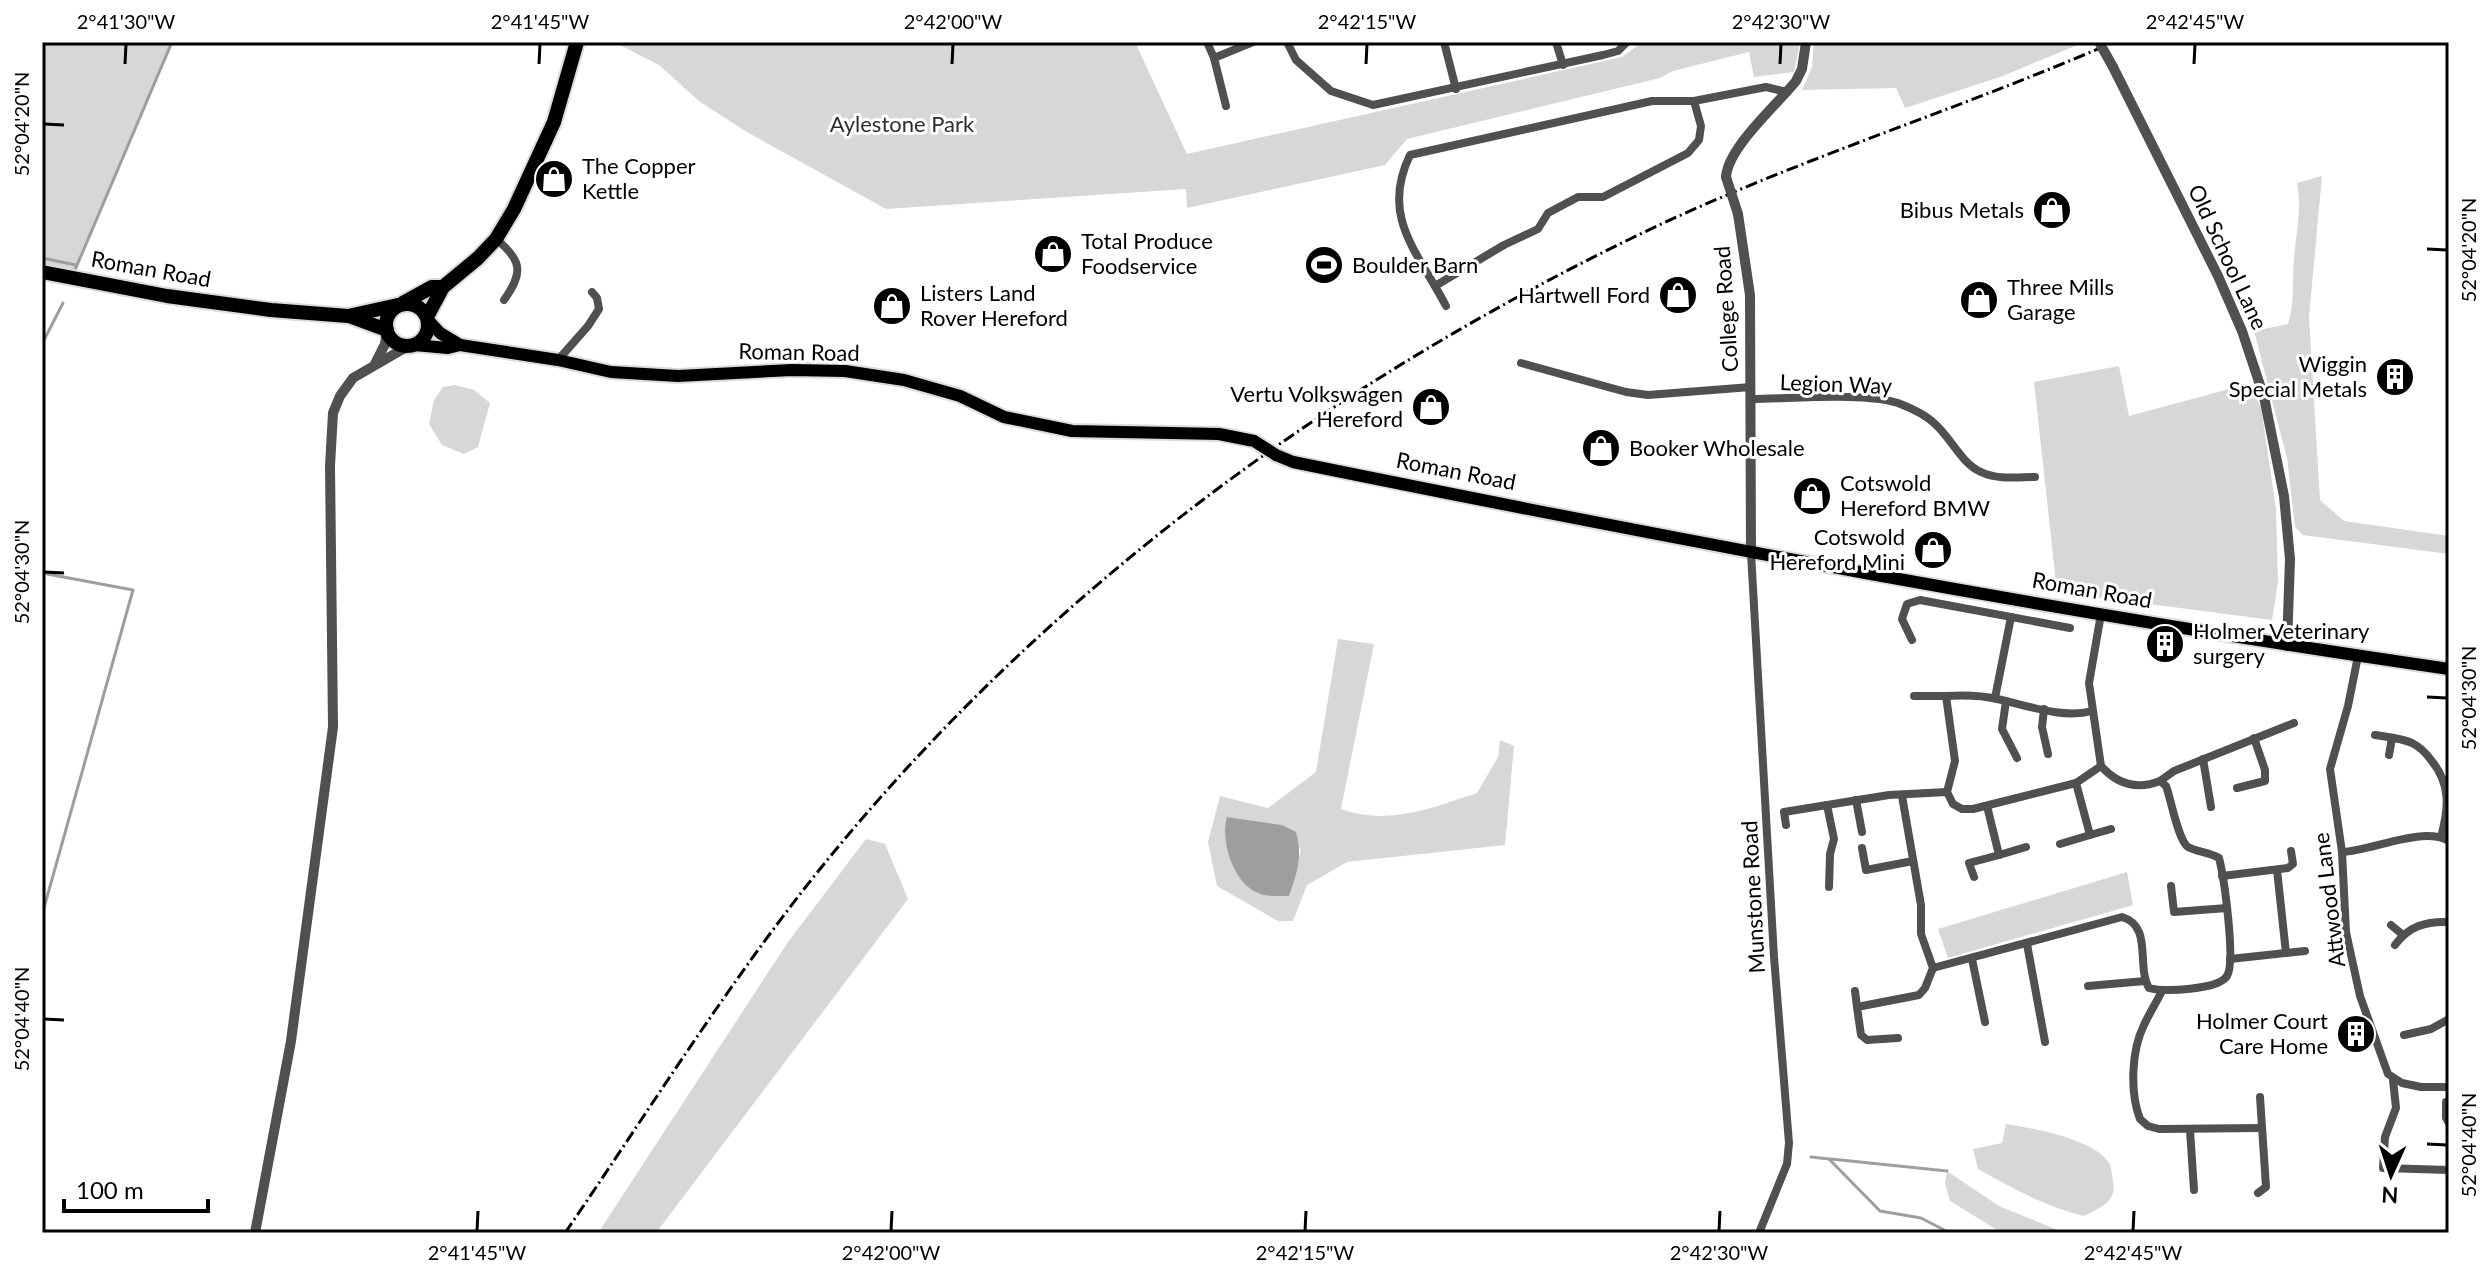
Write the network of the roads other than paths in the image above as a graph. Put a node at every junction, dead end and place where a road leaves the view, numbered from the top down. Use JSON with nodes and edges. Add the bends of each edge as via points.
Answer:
{"nodes":[{"id":1,"x":577,"y":42,"type":"edge"},
{"id":2,"x":1207,"y":42,"type":"edge"},
{"id":3,"x":1253,"y":42,"type":"edge"},
{"id":4,"x":1287,"y":42,"type":"edge"},
{"id":5,"x":1444,"y":42,"type":"edge"},
{"id":6,"x":1556,"y":42,"type":"edge"},
{"id":7,"x":1627,"y":42,"type":"edge"},
{"id":8,"x":1806,"y":42,"type":"edge"},
{"id":9,"x":2099,"y":42,"type":"edge"},
{"id":10,"x":1214,"y":58,"type":"junction"},
{"id":11,"x":1563,"y":65,"type":"junction"},
{"id":12,"x":1456,"y":89,"type":"junction"},
{"id":13,"x":1787,"y":92,"type":"junction"},
{"id":14,"x":1694,"y":101,"type":"junction"},
{"id":15,"x":1226,"y":106,"type":"dead end"},
{"id":16,"x":496,"y":239,"type":"junction"},
{"id":17,"x":42,"y":272,"type":"edge"},
{"id":18,"x":1435,"y":286,"type":"junction"},
{"id":19,"x":443,"y":287,"type":"junction"},
{"id":20,"x":592,"y":292,"type":"dead end"},
{"id":21,"x":504,"y":300,"type":"dead end"},
{"id":22,"x":400,"y":305,"type":"junction"},
{"id":23,"x":1446,"y":306,"type":"dead end"},
{"id":24,"x":348,"y":316,"type":"junction"},
{"id":25,"x":428,"y":318,"type":"junction"},
{"id":26,"x":387,"y":331,"type":"junction"},
{"id":27,"x":412,"y":345,"type":"junction"},
{"id":28,"x":460,"y":345,"type":"junction"},
{"id":29,"x":558,"y":360,"type":"junction"},
{"id":30,"x":1521,"y":363,"type":"dead end"},
{"id":31,"x":375,"y":364,"type":"junction"},
{"id":32,"x":1751,"y":387,"type":"junction"},
{"id":33,"x":1751,"y":399,"type":"junction"},
{"id":34,"x":2035,"y":477,"type":"dead end"},
{"id":35,"x":1751,"y":553,"type":"junction"},
{"id":36,"x":2101,"y":614,"type":"junction"},
{"id":37,"x":2011,"y":617,"type":"junction"},
{"id":38,"x":2070,"y":628,"type":"dead end"},
{"id":39,"x":1912,"y":640,"type":"dead end"},
{"id":40,"x":2287,"y":646,"type":"junction"},
{"id":41,"x":2358,"y":656,"type":"junction"},
{"id":42,"x":2449,"y":669,"type":"edge"},
{"id":43,"x":1914,"y":696,"type":"dead end"},
{"id":44,"x":1946,"y":696,"type":"junction"},
{"id":45,"x":1995,"y":698,"type":"junction"},
{"id":46,"x":2006,"y":701,"type":"junction"},
{"id":47,"x":2044,"y":709,"type":"junction"},
{"id":48,"x":2092,"y":711,"type":"junction"},
{"id":49,"x":2294,"y":723,"type":"dead end"},
{"id":50,"x":2375,"y":735,"type":"dead end"},
{"id":51,"x":2254,"y":738,"type":"junction"},
{"id":52,"x":2392,"y":738,"type":"junction"},
{"id":53,"x":2048,"y":754,"type":"dead end"},
{"id":54,"x":2389,"y":755,"type":"dead end"},
{"id":55,"x":2017,"y":758,"type":"dead end"},
{"id":56,"x":2203,"y":759,"type":"junction"},
{"id":57,"x":2101,"y":766,"type":"junction"},
{"id":58,"x":2160,"y":781,"type":"junction"},
{"id":59,"x":2447,"y":781,"type":"edge"},
{"id":60,"x":2076,"y":783,"type":"junction"},
{"id":61,"x":2237,"y":788,"type":"dead end"},
{"id":62,"x":1947,"y":792,"type":"junction"},
{"id":63,"x":1902,"y":796,"type":"junction"},
{"id":64,"x":1856,"y":800,"type":"junction"},
{"id":65,"x":1781,"y":801,"type":"dead end"},
{"id":66,"x":1827,"y":805,"type":"junction"},
{"id":67,"x":1987,"y":806,"type":"junction"},
{"id":68,"x":2211,"y":807,"type":"dead end"},
{"id":69,"x":1784,"y":812,"type":"junction"},
{"id":70,"x":1786,"y":825,"type":"dead end"},
{"id":71,"x":2111,"y":829,"type":"dead end"},
{"id":72,"x":1862,"y":832,"type":"dead end"},
{"id":73,"x":2090,"y":835,"type":"junction"},
{"id":74,"x":2445,"y":839,"type":"edge"},
{"id":75,"x":2060,"y":844,"type":"dead end"},
{"id":76,"x":2026,"y":847,"type":"dead end"},
{"id":77,"x":1862,"y":848,"type":"dead end"},
{"id":78,"x":2291,"y":851,"type":"dead end"},
{"id":79,"x":2342,"y":852,"type":"junction"},
{"id":80,"x":1999,"y":855,"type":"junction"},
{"id":81,"x":1913,"y":861,"type":"junction"},
{"id":82,"x":2277,"y":870,"type":"junction"},
{"id":83,"x":2222,"y":876,"type":"junction"},
{"id":84,"x":1974,"y":877,"type":"dead end"},
{"id":85,"x":2171,"y":886,"type":"dead end"},
{"id":86,"x":1829,"y":887,"type":"dead end"},
{"id":87,"x":2227,"y":908,"type":"junction"},
{"id":88,"x":2449,"y":922,"type":"edge"},
{"id":89,"x":2391,"y":925,"type":"dead end"},
{"id":90,"x":2403,"y":935,"type":"junction"},
{"id":91,"x":2027,"y":944,"type":"junction"},
{"id":92,"x":2395,"y":945,"type":"dead end"},
{"id":93,"x":2305,"y":951,"type":"dead end"},
{"id":94,"x":2286,"y":953,"type":"junction"},
{"id":95,"x":1972,"y":959,"type":"junction"},
{"id":96,"x":2230,"y":959,"type":"junction"},
{"id":97,"x":1933,"y":968,"type":"junction"},
{"id":98,"x":2145,"y":981,"type":"junction"},
{"id":99,"x":2088,"y":986,"type":"dead end"},
{"id":100,"x":1855,"y":991,"type":"dead end"},
{"id":101,"x":2162,"y":991,"type":"junction"},
{"id":102,"x":1857,"y":1007,"type":"junction"},
{"id":103,"x":2449,"y":1019,"type":"edge"},
{"id":104,"x":1985,"y":1022,"type":"dead end"},
{"id":105,"x":2404,"y":1035,"type":"dead end"},
{"id":106,"x":1898,"y":1038,"type":"dead end"},
{"id":107,"x":2045,"y":1042,"type":"dead end"},
{"id":108,"x":2393,"y":1080,"type":"junction"},
{"id":109,"x":2449,"y":1087,"type":"edge"},
{"id":110,"x":2260,"y":1097,"type":"dead end"},
{"id":111,"x":2446,"y":1102,"type":"dead end"},
{"id":112,"x":2449,"y":1123,"type":"edge"},
{"id":113,"x":2262,"y":1128,"type":"junction"},
{"id":114,"x":2190,"y":1130,"type":"junction"},
{"id":115,"x":2449,"y":1170,"type":"edge"},
{"id":116,"x":2194,"y":1190,"type":"dead end"},
{"id":117,"x":2258,"y":1193,"type":"dead end"},
{"id":118,"x":255,"y":1233,"type":"edge"},
{"id":119,"x":1759,"y":1233,"type":"edge"}],
"edges":[{"from":1,"to":16,"type":"highway","via":[[554,122]]},
{"from":2,"to":10,"type":"street"},
{"from":3,"to":10,"type":"street"},
{"from":4,"to":12,"type":"street","via":[[1311,76],[1352,100],[1373,105]]},
{"from":5,"to":12,"type":"street"},
{"from":6,"to":11,"type":"street"},
{"from":7,"to":11,"type":"street","via":[[1618,51]]},
{"from":8,"to":13,"type":"street","name":"College Road","via":[[1802,69]]},
{"from":9,"to":40,"type":"street","name":"Old School Lane","bridge":true,"via":[[2218,276],[2264,397],[2284,496],[2290,559]]},
{"from":10,"to":15,"type":"street"},
{"from":11,"to":12,"type":"street"},
{"from":13,"to":14,"type":"street","via":[[1766,87]]},
{"from":13,"to":32,"type":"street","name":"College Road","bridge":true,"via":[[1742,145],[1726,177],[1738,214],[1750,295]]},
{"from":14,"to":18,"type":"street","via":[[1701,126],[1699,140],[1688,153],[1603,197],[1578,197],[1548,213],[1538,229]]},
{"from":14,"to":18,"type":"street","via":[[1652,101],[1410,155],[1397,196],[1402,227]]},
{"from":16,"to":19,"type":"highway"},
{"from":16,"to":21,"type":"street","via":[[516,260],[519,273]]},
{"from":17,"to":24,"type":"highway","name":"Roman Road","via":[[237,306]]},
{"from":18,"to":23,"type":"street"},
{"from":19,"to":22,"type":"highway","name":"Roman Road","via":[[432,287]]},
{"from":19,"to":25,"type":"highway"},
{"from":20,"to":29,"type":"street","via":[[599,309]]},
{"from":22,"to":24,"type":"highway","name":"Roman Road"},
{"from":22,"to":25,"type":"highway","via":[[420,307]]},
{"from":22,"to":26,"type":"highway","via":[[389,313]]},
{"from":24,"to":26,"type":"highway","name":"Roman Road"},
{"from":25,"to":27,"type":"highway","via":[[424,337]]},
{"from":25,"to":28,"type":"main road","name":"Roman Road"},
{"from":26,"to":27,"type":"highway","via":[[397,343]]},
{"from":26,"to":31,"type":"street"},
{"from":27,"to":28,"type":"main road","name":"Roman Road"},
{"from":27,"to":31,"type":"street"},
{"from":28,"to":29,"type":"main road","name":"Roman Road"},
{"from":29,"to":35,"type":"main road","name":"Roman Road","bridge":true,"via":[[611,372],[678,376],[792,370],[904,380],[960,396],[1004,417],[1072,431],[1219,434],[1254,441],[1293,462]]},
{"from":30,"to":32,"type":"street","via":[[1637,394]]},
{"from":31,"to":118,"type":"street","via":[[353,378],[333,413],[333,727],[291,1041]]},
{"from":32,"to":33,"type":"street","name":"College Road"},
{"from":33,"to":34,"type":"street","name":"Legion Way","via":[[1896,403],[1936,424],[1982,473]]},
{"from":33,"to":35,"type":"street","name":"College Road"},
{"from":35,"to":36,"type":"main road","name":"Roman Road"},
{"from":35,"to":119,"type":"street","name":"Munstone Road","via":[[1789,1143],[1787,1164]]},
{"from":36,"to":40,"type":"main road","name":"Roman Road"},
{"from":36,"to":48,"type":"street","via":[[2089,683]]},
{"from":37,"to":38,"type":"street"},
{"from":37,"to":39,"type":"street","via":[[1920,600],[1907,604],[1902,619]]},
{"from":37,"to":45,"type":"street"},
{"from":40,"to":41,"type":"main road","name":"Roman Road"},
{"from":41,"to":42,"type":"main road","name":"Roman Road"},
{"from":41,"to":79,"type":"street","name":"Attwood Lane","via":[[2330,769]]},
{"from":43,"to":44,"type":"street"},
{"from":44,"to":45,"type":"street"},
{"from":44,"to":62,"type":"street","via":[[1955,761]]},
{"from":45,"to":46,"type":"street"},
{"from":46,"to":47,"type":"street"},
{"from":46,"to":55,"type":"street","via":[[2002,729]]},
{"from":47,"to":48,"type":"street"},
{"from":47,"to":53,"type":"street"},
{"from":48,"to":57,"type":"street"},
{"from":49,"to":51,"type":"street"},
{"from":50,"to":52,"type":"street"},
{"from":51,"to":56,"type":"street"},
{"from":51,"to":61,"type":"street","via":[[2265,781]]},
{"from":52,"to":54,"type":"street"},
{"from":52,"to":59,"type":"street","via":[[2413,743]]},
{"from":56,"to":58,"type":"street"},
{"from":56,"to":68,"type":"street"},
{"from":57,"to":58,"type":"street","via":[[2131,786]]},
{"from":57,"to":60,"type":"street"},
{"from":58,"to":83,"type":"street","via":[[2182,840],[2219,858]]},
{"from":59,"to":74,"type":"street"},
{"from":60,"to":67,"type":"street"},
{"from":60,"to":73,"type":"street"},
{"from":62,"to":63,"type":"street"},
{"from":62,"to":67,"type":"street","via":[[1962,809]]},
{"from":63,"to":64,"type":"street"},
{"from":63,"to":81,"type":"street"},
{"from":64,"to":66,"type":"street"},
{"from":64,"to":72,"type":"street"},
{"from":65,"to":69,"type":"street"},
{"from":66,"to":69,"type":"street"},
{"from":66,"to":86,"type":"street","via":[[1834,839]]},
{"from":67,"to":80,"type":"street"},
{"from":69,"to":70,"type":"street"},
{"from":71,"to":73,"type":"street"},
{"from":73,"to":75,"type":"street"},
{"from":74,"to":79,"type":"street","via":[[2425,834]]},
{"from":76,"to":80,"type":"street"},
{"from":77,"to":81,"type":"street","via":[[1866,870]]},
{"from":78,"to":82,"type":"street","via":[[2293,864]]},
{"from":79,"to":108,"type":"street","name":"Attwood Lane","via":[[2346,932],[2360,996]]},
{"from":80,"to":84,"type":"street","via":[[1969,863]]},
{"from":81,"to":97,"type":"street","via":[[1921,934]]},
{"from":82,"to":83,"type":"street"},
{"from":82,"to":94,"type":"street"},
{"from":83,"to":87,"type":"street"},
{"from":85,"to":87,"type":"street","via":[[2174,912]]},
{"from":87,"to":96,"type":"street"},
{"from":88,"to":90,"type":"street","via":[[2422,924]]},
{"from":89,"to":90,"type":"street"},
{"from":90,"to":92,"type":"street"},
{"from":91,"to":95,"type":"street"},
{"from":91,"to":98,"type":"street","via":[[2114,919],[2130,920],[2141,936]]},
{"from":91,"to":107,"type":"street"},
{"from":93,"to":94,"type":"street"},
{"from":94,"to":96,"type":"street"},
{"from":95,"to":97,"type":"street"},
{"from":95,"to":104,"type":"street"},
{"from":96,"to":101,"type":"street","via":[[2227,976],[2215,985]]},
{"from":97,"to":102,"type":"street","via":[[1919,995]]},
{"from":98,"to":99,"type":"street"},
{"from":98,"to":101,"type":"street","via":[[2149,988]]},
{"from":100,"to":102,"type":"street"},
{"from":101,"to":114,"type":"street","via":[[2136,1046],[2137,1111],[2148,1126]]},
{"from":102,"to":106,"type":"street","via":[[1861,1035],[1867,1040]]},
{"from":103,"to":105,"type":"street"},
{"from":108,"to":109,"type":"street"},
{"from":108,"to":115,"type":"street","via":[[2396,1108],[2385,1137],[2383,1168]]},
{"from":110,"to":113,"type":"street"},
{"from":111,"to":112,"type":"street"},
{"from":113,"to":114,"type":"street"},
{"from":113,"to":117,"type":"street","via":[[2266,1187]]},
{"from":114,"to":116,"type":"street"}]}
